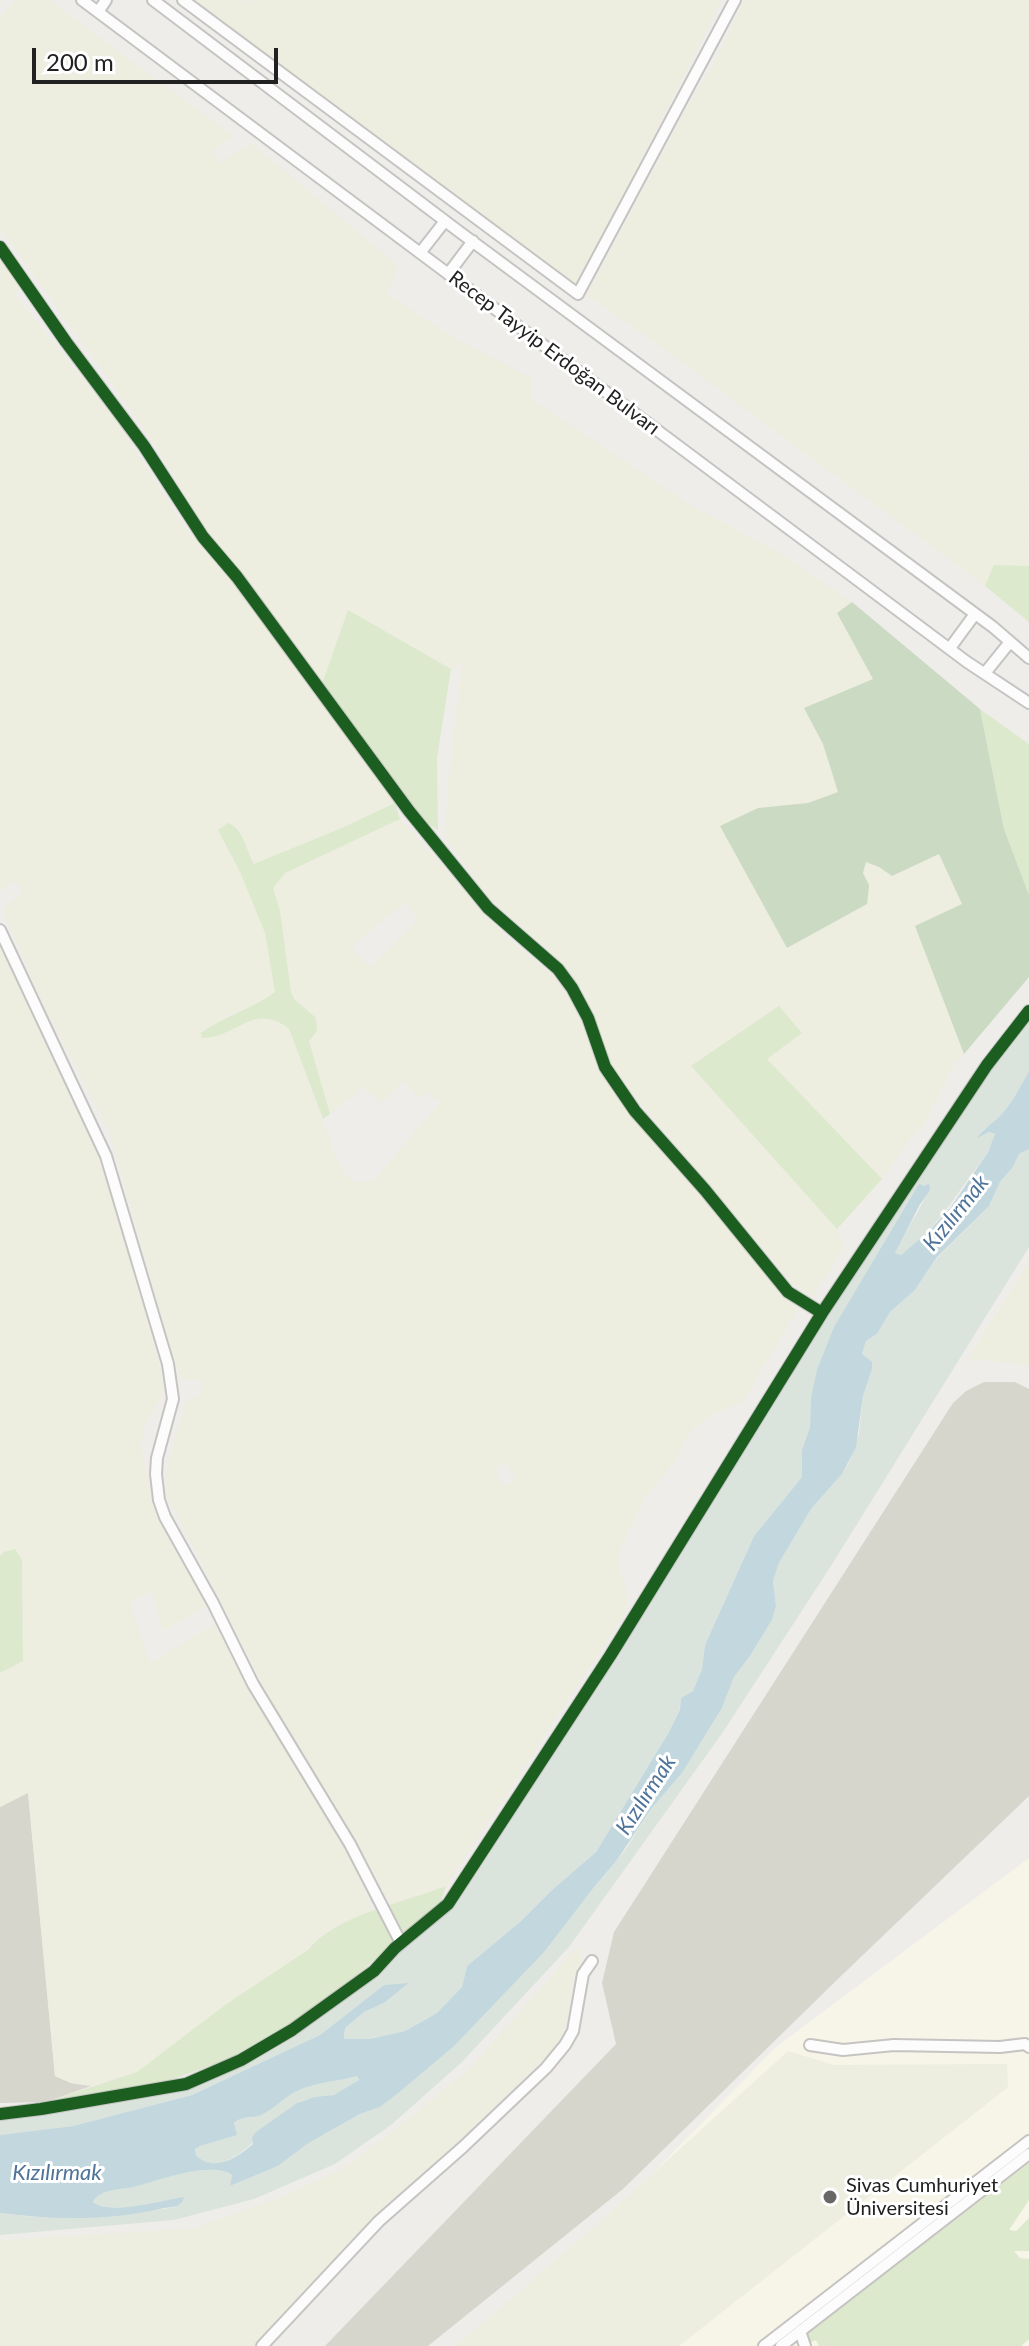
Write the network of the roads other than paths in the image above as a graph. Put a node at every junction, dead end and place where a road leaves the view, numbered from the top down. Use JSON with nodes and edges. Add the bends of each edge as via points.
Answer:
{"nodes":[{"id":1,"x":82,"y":0,"type":"edge"},
{"id":2,"x":106,"y":0,"type":"edge"},
{"id":3,"x":153,"y":0,"type":"edge"},
{"id":4,"x":183,"y":0,"type":"edge"},
{"id":5,"x":735,"y":0,"type":"edge"},
{"id":6,"x":98,"y":12,"type":"junction"},
{"id":7,"x":474,"y":217,"type":"junction"},
{"id":8,"x":445,"y":221,"type":"junction"},
{"id":9,"x":461,"y":233,"type":"junction"},
{"id":10,"x":473,"y":241,"type":"junction"},
{"id":11,"x":0,"y":247,"type":"edge"},
{"id":12,"x":420,"y":253,"type":"junction"},
{"id":13,"x":448,"y":274,"type":"junction"},
{"id":14,"x":975,"y":614,"type":"junction"},
{"id":15,"x":1010,"y":642,"type":"junction"},
{"id":16,"x":950,"y":648,"type":"junction"},
{"id":17,"x":1029,"y":658,"type":"edge"},
{"id":18,"x":985,"y":673,"type":"junction"},
{"id":19,"x":1029,"y":703,"type":"edge"},
{"id":20,"x":0,"y":930,"type":"edge"},
{"id":21,"x":1029,"y":1011,"type":"edge"},
{"id":22,"x":822,"y":1313,"type":"junction"},
{"id":23,"x":401,"y":1943,"type":"junction"},
{"id":24,"x":592,"y":1961,"type":"dead end"},
{"id":25,"x":810,"y":2045,"type":"dead end"},
{"id":26,"x":1029,"y":2047,"type":"edge"},
{"id":27,"x":0,"y":2114,"type":"edge"},
{"id":28,"x":1029,"y":2141,"type":"edge"},
{"id":29,"x":1029,"y":2154,"type":"edge"},
{"id":30,"x":800,"y":2331,"type":"junction"},
{"id":31,"x":262,"y":2346,"type":"edge"},
{"id":32,"x":764,"y":2346,"type":"edge"},
{"id":33,"x":781,"y":2346,"type":"edge"},
{"id":34,"x":805,"y":2346,"type":"edge"}],
"edges":[{"from":1,"to":6,"type":"street","name":"Recep Tayyip Erdoğan Bulvarı"},
{"from":2,"to":6,"type":"street"},
{"from":3,"to":8,"type":"street","name":"Recep Tayyip Erdoğan Bulvarı"},
{"from":4,"to":7,"type":"street"},
{"from":5,"to":7,"type":"street","via":[[578,294]]},
{"from":6,"to":12,"type":"street","name":"Recep Tayyip Erdoğan Bulvarı"},
{"from":7,"to":9,"type":"street"},
{"from":8,"to":9,"type":"street","name":"Recep Tayyip Erdoğan Bulvarı"},
{"from":8,"to":12,"type":"street"},
{"from":9,"to":10,"type":"street","name":"Recep Tayyip Erdoğan Bulvarı"},
{"from":10,"to":13,"type":"street"},
{"from":10,"to":14,"type":"street","name":"Recep Tayyip Erdoğan Bulvarı"},
{"from":11,"to":22,"type":"street","via":[[203,537],[409,811],[488,908],[558,969],[572,988],[605,1067],[635,1111],[788,1292]]},
{"from":12,"to":13,"type":"street","name":"Recep Tayyip Erdoğan Bulvarı"},
{"from":13,"to":16,"type":"street","name":"Recep Tayyip Erdoğan Bulvarı"},
{"from":14,"to":15,"type":"street","name":"Recep Tayyip Erdoğan Bulvarı"},
{"from":14,"to":16,"type":"street"},
{"from":15,"to":17,"type":"street","name":"Recep Tayyip Erdoğan Bulvarı"},
{"from":15,"to":18,"type":"street"},
{"from":16,"to":18,"type":"street","name":"Recep Tayyip Erdoğan Bulvarı"},
{"from":18,"to":19,"type":"street","name":"Recep Tayyip Erdoğan Bulvarı"},
{"from":20,"to":23,"type":"street","via":[[106,1156],[168,1364],[173,1399],[157,1458],[156,1486],[165,1517]]},
{"from":21,"to":22,"type":"street","via":[[987,1065]]},
{"from":22,"to":23,"type":"street","via":[[610,1656],[448,1904]]},
{"from":23,"to":27,"type":"street","via":[[374,1971],[292,2030],[186,2084]]},
{"from":24,"to":31,"type":"street","via":[[583,1974],[573,2031],[546,2068],[379,2221]]},
{"from":25,"to":26,"type":"street","via":[[843,2050],[894,2045]]},
{"from":28,"to":32,"type":"street"},
{"from":29,"to":30,"type":"street"},
{"from":30,"to":33,"type":"street"},
{"from":30,"to":34,"type":"street"}]}
